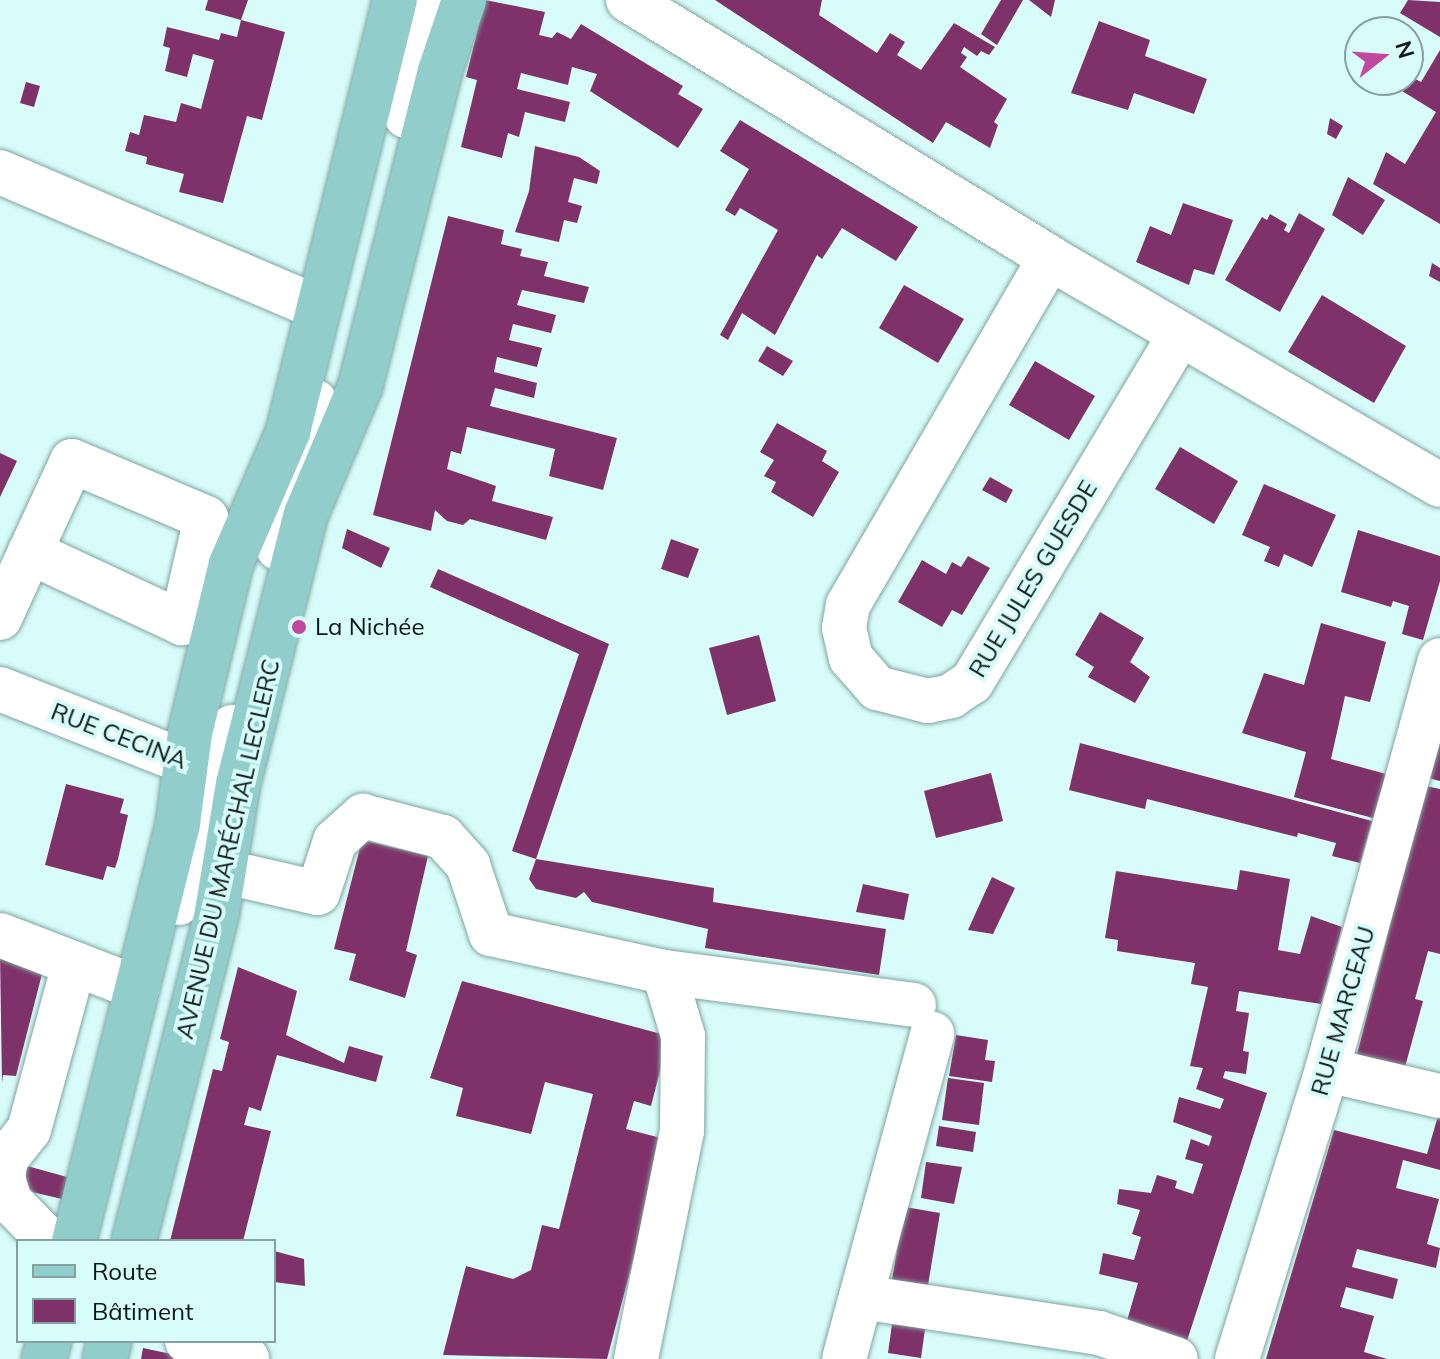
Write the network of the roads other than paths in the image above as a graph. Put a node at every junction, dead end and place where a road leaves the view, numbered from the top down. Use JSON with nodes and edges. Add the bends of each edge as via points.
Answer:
{"nodes":[{"id":1,"x":395,"y":0,"type":"edge"},
{"id":2,"x":417,"y":0,"type":"edge"},
{"id":3,"x":436,"y":0,"type":"edge"},
{"id":4,"x":464,"y":0,"type":"edge"},
{"id":5,"x":628,"y":0,"type":"edge"},
{"id":6,"x":0,"y":172,"type":"edge"},
{"id":7,"x":1050,"y":258,"type":"junction"},
{"id":8,"x":317,"y":307,"type":"junction"},
{"id":9,"x":1179,"y":336,"type":"junction"},
{"id":10,"x":1440,"y":485,"type":"edge"},
{"id":11,"x":306,"y":514,"type":"junction"},
{"id":12,"x":30,"y":552,"type":"dead end"},
{"id":13,"x":0,"y":618,"type":"edge"},
{"id":14,"x":1440,"y":660,"type":"edge"},
{"id":15,"x":0,"y":689,"type":"edge"},
{"id":16,"x":214,"y":774,"type":"junction"},
{"id":17,"x":226,"y":872,"type":"junction"},
{"id":18,"x":0,"y":935,"type":"edge"},
{"id":19,"x":74,"y":964,"type":"junction"},
{"id":20,"x":664,"y":972,"type":"junction"},
{"id":21,"x":137,"y":988,"type":"junction"},
{"id":22,"x":1327,"y":1070,"type":"junction"},
{"id":23,"x":1440,"y":1096,"type":"edge"},
{"id":24,"x":47,"y":1239,"type":"edge"},
{"id":25,"x":74,"y":1239,"type":"edge"},
{"id":26,"x":95,"y":1239,"type":"edge"},
{"id":27,"x":115,"y":1239,"type":"edge"},
{"id":28,"x":134,"y":1239,"type":"edge"},
{"id":29,"x":861,"y":1297,"type":"junction"},
{"id":30,"x":194,"y":1343,"type":"edge"},
{"id":31,"x":247,"y":1359,"type":"edge"},
{"id":32,"x":636,"y":1359,"type":"edge"},
{"id":33,"x":844,"y":1359,"type":"edge"},
{"id":34,"x":1176,"y":1359,"type":"edge"},
{"id":35,"x":1237,"y":1359,"type":"edge"}],
"edges":[{"from":1,"to":8,"type":"main road","name":"AVENUE DU MARÉCHAL LECLERC"},
{"from":2,"to":16,"type":"street"},
{"from":3,"to":11,"type":"street"},
{"from":4,"to":11,"type":"main road","name":"AVENUE DU MARÉCHAL LECLERC","via":[[440,71],[367,364]]},
{"from":5,"to":7,"type":"street"},
{"from":6,"to":8,"type":"street"},
{"from":7,"to":9,"type":"street"},
{"from":7,"to":9,"type":"street","name":"RUE JULES GUESDE","via":[[848,605],[844,628],[851,658],[877,688],[928,701],[951,696],[972,682]]},
{"from":8,"to":16,"type":"main road","name":"AVENUE DU MARÉCHAL LECLERC","via":[[284,444],[231,564]]},
{"from":9,"to":10,"type":"street"},
{"from":11,"to":16,"type":"main road","name":"AVENUE DU MARÉCHAL LECLERC"},
{"from":12,"to":13,"type":"street"},
{"from":14,"to":22,"type":"street","name":"RUE MARCEAU"},
{"from":15,"to":16,"type":"street","name":"RUE CECINA"},
{"from":16,"to":17,"type":"main road","name":"AVENUE DU MARÉCHAL LECLERC"},
{"from":16,"to":21,"type":"main road","name":"AVENUE DU MARÉCHAL LECLERC","via":[[178,823]]},
{"from":16,"to":26,"type":"street"},
{"from":16,"to":27,"type":"street","via":[[202,887]]},
{"from":17,"to":20,"type":"street","via":[[318,893],[335,841],[363,816],[443,837],[468,865],[491,934]]},
{"from":17,"to":28,"type":"main road","name":"AVENUE DU MARÉCHAL LECLERC"},
{"from":18,"to":19,"type":"street"},
{"from":19,"to":21,"type":"street"},
{"from":19,"to":24,"type":"street","via":[[29,1130],[6,1159],[3,1178],[10,1201]]},
{"from":20,"to":29,"type":"street","via":[[923,1020]]},
{"from":20,"to":32,"type":"street","via":[[683,1036],[682,1131]]},
{"from":21,"to":25,"type":"main road","name":"AVENUE DU MARÉCHAL LECLERC"},
{"from":22,"to":23,"type":"street"},
{"from":22,"to":35,"type":"street","name":"RUE MARCEAU"},
{"from":29,"to":33,"type":"street"},
{"from":29,"to":34,"type":"street","via":[[1099,1333]]},
{"from":30,"to":31,"type":"street"}]}
